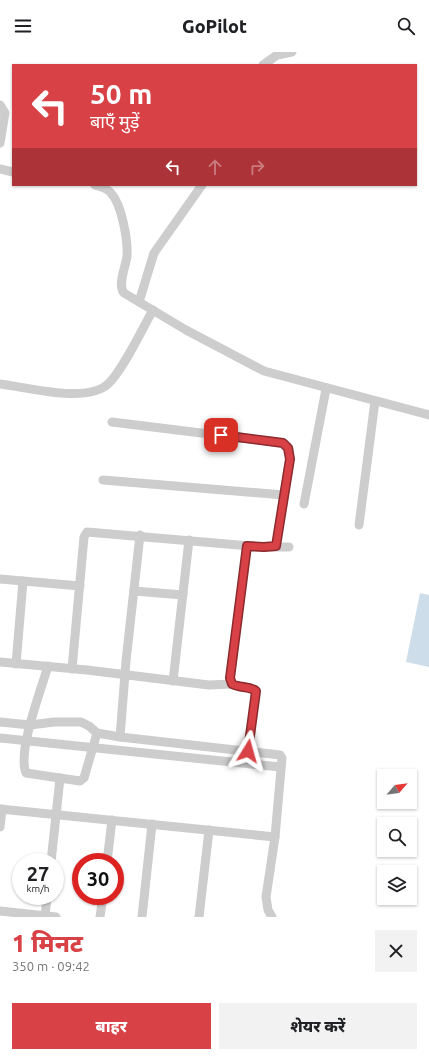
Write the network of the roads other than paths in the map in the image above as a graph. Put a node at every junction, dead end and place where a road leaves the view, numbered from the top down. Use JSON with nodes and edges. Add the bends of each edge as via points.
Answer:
{"nodes":[{"id":1,"x":292,"y":52,"type":"edge"},
{"id":2,"x":264,"y":64,"type":"edge"},
{"id":3,"x":0,"y":105,"type":"edge"},
{"id":4,"x":0,"y":143,"type":"edge"},
{"id":5,"x":0,"y":169,"type":"edge"},
{"id":6,"x":12,"y":172,"type":"edge"},
{"id":7,"x":96,"y":186,"type":"edge"},
{"id":8,"x":201,"y":186,"type":"edge"},
{"id":9,"x":139,"y":302,"type":"junction"},
{"id":10,"x":153,"y":310,"type":"junction"},
{"id":11,"x":0,"y":384,"type":"edge"},
{"id":12,"x":326,"y":388,"type":"junction"},
{"id":13,"x":375,"y":402,"type":"junction"},
{"id":14,"x":429,"y":415,"type":"edge"},
{"id":15,"x":112,"y":422,"type":"dead end"},
{"id":16,"x":103,"y":480,"type":"dead end"},
{"id":17,"x":284,"y":495,"type":"junction"},
{"id":18,"x":304,"y":504,"type":"dead end"},
{"id":19,"x":359,"y":525,"type":"dead end"},
{"id":20,"x":140,"y":535,"type":"junction"},
{"id":21,"x":189,"y":540,"type":"junction"},
{"id":22,"x":247,"y":546,"type":"junction"},
{"id":23,"x":276,"y":546,"type":"junction"},
{"id":24,"x":289,"y":547,"type":"dead end"},
{"id":25,"x":0,"y":579,"type":"edge"},
{"id":26,"x":23,"y":581,"type":"junction"},
{"id":27,"x":80,"y":586,"type":"junction"},
{"id":28,"x":134,"y":591,"type":"junction"},
{"id":29,"x":183,"y":595,"type":"junction"},
{"id":30,"x":0,"y":662,"type":"edge"},
{"id":31,"x":16,"y":664,"type":"junction"},
{"id":32,"x":48,"y":666,"type":"junction"},
{"id":33,"x":72,"y":668,"type":"junction"},
{"id":34,"x":125,"y":675,"type":"junction"},
{"id":35,"x":173,"y":681,"type":"junction"},
{"id":36,"x":232,"y":684,"type":"junction"},
{"id":37,"x":0,"y":722,"type":"edge"},
{"id":38,"x":30,"y":725,"type":"junction"},
{"id":39,"x":97,"y":733,"type":"junction"},
{"id":40,"x":120,"y":737,"type":"junction"},
{"id":41,"x":0,"y":738,"type":"edge"},
{"id":42,"x":25,"y":739,"type":"junction"},
{"id":43,"x":92,"y":747,"type":"junction"},
{"id":44,"x":248,"y":751,"type":"junction"},
{"id":45,"x":280,"y":767,"type":"junction"},
{"id":46,"x":60,"y":778,"type":"junction"},
{"id":47,"x":1,"y":809,"type":"edge"},
{"id":48,"x":56,"y":814,"type":"junction"},
{"id":49,"x":112,"y":820,"type":"junction"},
{"id":50,"x":152,"y":824,"type":"junction"},
{"id":51,"x":0,"y":827,"type":"edge"},
{"id":52,"x":209,"y":830,"type":"junction"},
{"id":53,"x":275,"y":836,"type":"junction"},
{"id":54,"x":52,"y":853,"type":"edge"},
{"id":55,"x":108,"y":853,"type":"edge"},
{"id":56,"x":46,"y":905,"type":"edge"},
{"id":57,"x":102,"y":905,"type":"edge"},
{"id":58,"x":0,"y":911,"type":"edge"},
{"id":59,"x":45,"y":916,"type":"edge"},
{"id":60,"x":56,"y":917,"type":"edge"},
{"id":61,"x":100,"y":917,"type":"edge"},
{"id":62,"x":142,"y":917,"type":"edge"},
{"id":63,"x":199,"y":917,"type":"edge"},
{"id":64,"x":272,"y":917,"type":"edge"}],
"edges":[{"from":1,"to":2,"type":"street","via":[[277,55]]},
{"from":3,"to":4,"type":"street","via":[[6,113]]},
{"from":5,"to":6,"type":"street"},
{"from":7,"to":9,"type":"street","via":[[109,191],[118,207],[127,246],[121,290]]},
{"from":8,"to":9,"type":"street","via":[[154,253]]},
{"from":9,"to":10,"type":"street"},
{"from":10,"to":11,"type":"street","via":[[113,378],[102,388],[83,393],[69,393]]},
{"from":10,"to":12,"type":"street","via":[[256,368]]},
{"from":12,"to":13,"type":"street"},
{"from":12,"to":18,"type":"street"},
{"from":13,"to":14,"type":"street"},
{"from":13,"to":19,"type":"street"},
{"from":15,"to":17,"type":"street","via":[[283,443],[288,448],[290,459]]},
{"from":16,"to":17,"type":"street"},
{"from":17,"to":23,"type":"street"},
{"from":20,"to":21,"type":"street"},
{"from":20,"to":27,"type":"street","via":[[87,532],[84,536]]},
{"from":20,"to":28,"type":"street"},
{"from":21,"to":22,"type":"street"},
{"from":21,"to":29,"type":"street"},
{"from":22,"to":23,"type":"street"},
{"from":22,"to":36,"type":"street","via":[[230,678]]},
{"from":23,"to":24,"type":"street"},
{"from":25,"to":26,"type":"street"},
{"from":26,"to":27,"type":"street"},
{"from":26,"to":31,"type":"street"},
{"from":27,"to":33,"type":"street"},
{"from":28,"to":29,"type":"street"},
{"from":28,"to":34,"type":"street"},
{"from":29,"to":35,"type":"street"},
{"from":30,"to":31,"type":"street"},
{"from":31,"to":32,"type":"street"},
{"from":32,"to":33,"type":"street"},
{"from":32,"to":38,"type":"street"},
{"from":33,"to":34,"type":"street"},
{"from":34,"to":35,"type":"street"},
{"from":34,"to":40,"type":"street"},
{"from":35,"to":36,"type":"street","via":[[214,686]]},
{"from":36,"to":44,"type":"street","via":[[256,691]]},
{"from":37,"to":38,"type":"street"},
{"from":38,"to":39,"type":"street","via":[[75,722],[86,724]]},
{"from":38,"to":42,"type":"street"},
{"from":39,"to":40,"type":"street"},
{"from":39,"to":43,"type":"street"},
{"from":40,"to":44,"type":"street"},
{"from":41,"to":42,"type":"street"},
{"from":42,"to":43,"type":"street"},
{"from":42,"to":46,"type":"street","via":[[23,755],[26,773]]},
{"from":43,"to":45,"type":"street"},
{"from":43,"to":46,"type":"street","via":[[82,780]]},
{"from":44,"to":45,"type":"street","via":[[278,754],[282,758]]},
{"from":45,"to":53,"type":"street"},
{"from":46,"to":48,"type":"street"},
{"from":47,"to":48,"type":"street"},
{"from":47,"to":51,"type":"street"},
{"from":48,"to":49,"type":"street"},
{"from":48,"to":54,"type":"street"},
{"from":49,"to":50,"type":"street"},
{"from":49,"to":55,"type":"street"},
{"from":50,"to":52,"type":"street"},
{"from":50,"to":62,"type":"street"},
{"from":52,"to":53,"type":"street"},
{"from":52,"to":63,"type":"street"},
{"from":53,"to":64,"type":"street","via":[[266,897]]},
{"from":56,"to":59,"type":"street"},
{"from":57,"to":61,"type":"street"},
{"from":58,"to":59,"type":"street"},
{"from":59,"to":60,"type":"street"}]}
